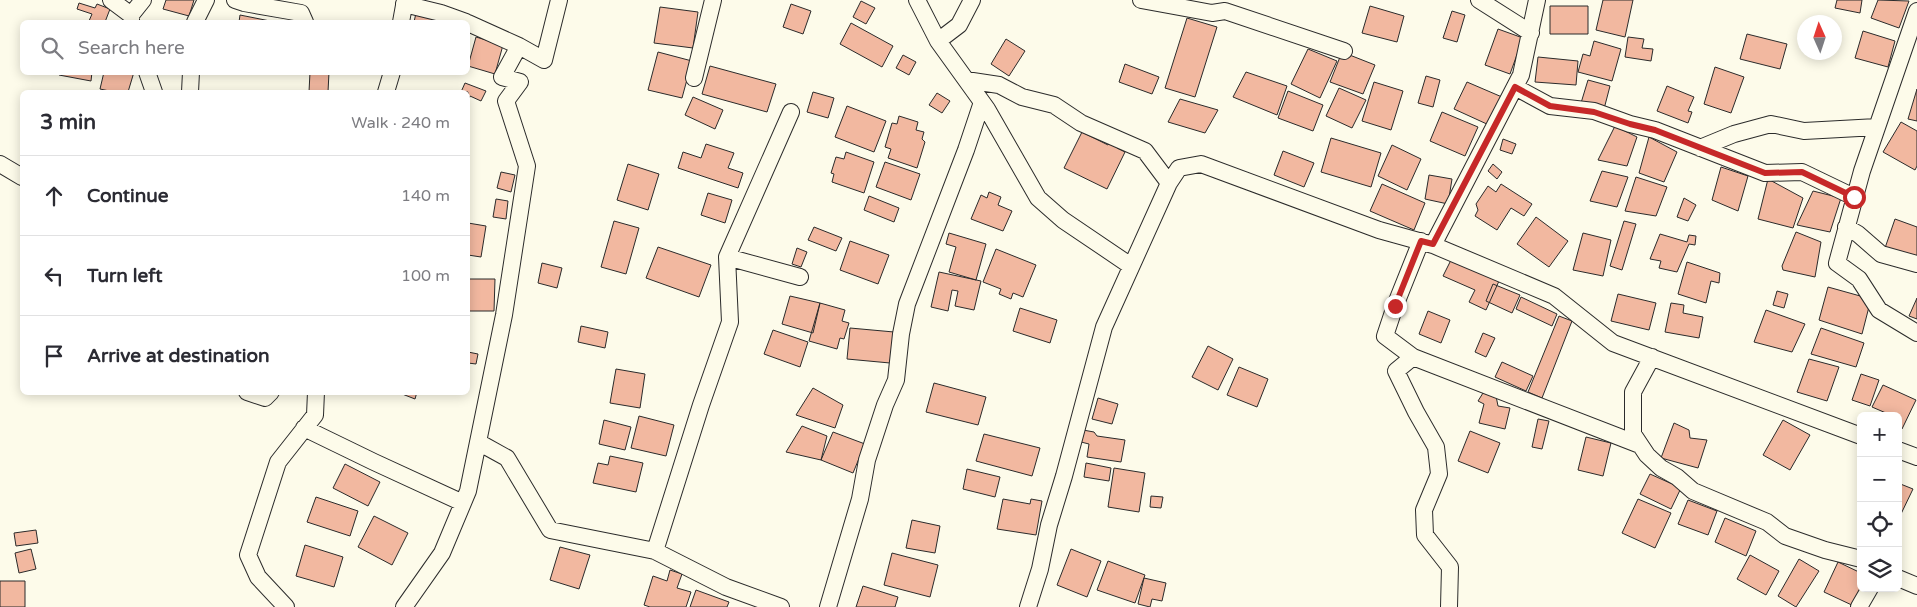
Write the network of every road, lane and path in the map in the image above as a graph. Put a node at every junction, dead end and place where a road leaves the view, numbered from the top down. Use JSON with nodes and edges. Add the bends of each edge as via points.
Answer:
{"nodes":[{"id":1,"x":111,"y":0,"type":"edge"},
{"id":2,"x":143,"y":0,"type":"edge"},
{"id":3,"x":206,"y":0,"type":"edge"},
{"id":4,"x":235,"y":0,"type":"edge"},
{"id":5,"x":560,"y":0,"type":"edge"},
{"id":6,"x":713,"y":0,"type":"edge"},
{"id":7,"x":917,"y":0,"type":"edge"},
{"id":8,"x":972,"y":0,"type":"edge"},
{"id":9,"x":1142,"y":0,"type":"edge"},
{"id":10,"x":1479,"y":0,"type":"edge"},
{"id":11,"x":1538,"y":0,"type":"edge"},
{"id":12,"x":404,"y":2,"type":"edge"},
{"id":13,"x":1917,"y":11,"type":"edge"},
{"id":14,"x":131,"y":19,"type":"edge"},
{"id":15,"x":196,"y":20,"type":"edge"},
{"id":16,"x":304,"y":20,"type":"edge"},
{"id":17,"x":401,"y":20,"type":"edge"},
{"id":18,"x":460,"y":20,"type":"edge"},
{"id":19,"x":470,"y":24,"type":"edge"},
{"id":20,"x":1531,"y":33,"type":"junction"},
{"id":21,"x":938,"y":41,"type":"junction"},
{"id":22,"x":518,"y":46,"type":"junction"},
{"id":23,"x":1344,"y":51,"type":"dead end"},
{"id":24,"x":149,"y":75,"type":"edge"},
{"id":25,"x":191,"y":75,"type":"edge"},
{"id":26,"x":391,"y":75,"type":"edge"},
{"id":27,"x":694,"y":78,"type":"dead end"},
{"id":28,"x":966,"y":80,"type":"junction"},
{"id":29,"x":1515,"y":87,"type":"junction"},
{"id":30,"x":153,"y":90,"type":"edge"},
{"id":31,"x":190,"y":90,"type":"edge"},
{"id":32,"x":387,"y":90,"type":"edge"},
{"id":33,"x":982,"y":102,"type":"junction"},
{"id":34,"x":791,"y":112,"type":"dead end"},
{"id":35,"x":1877,"y":127,"type":"junction"},
{"id":36,"x":1700,"y":148,"type":"junction"},
{"id":37,"x":0,"y":164,"type":"edge"},
{"id":38,"x":20,"y":176,"type":"edge"},
{"id":39,"x":1168,"y":183,"type":"junction"},
{"id":40,"x":1854,"y":197,"type":"junction"},
{"id":41,"x":1846,"y":227,"type":"junction"},
{"id":42,"x":1427,"y":243,"type":"junction"},
{"id":43,"x":727,"y":257,"type":"junction"},
{"id":44,"x":1917,"y":264,"type":"edge"},
{"id":45,"x":1131,"y":266,"type":"junction"},
{"id":46,"x":800,"y":277,"type":"dead end"},
{"id":47,"x":1917,"y":334,"type":"edge"},
{"id":48,"x":1413,"y":357,"type":"junction"},
{"id":49,"x":1652,"y":357,"type":"junction"},
{"id":50,"x":256,"y":395,"type":"edge"},
{"id":51,"x":268,"y":395,"type":"edge"},
{"id":52,"x":316,"y":395,"type":"edge"},
{"id":53,"x":304,"y":428,"type":"junction"},
{"id":54,"x":1857,"y":434,"type":"edge"},
{"id":55,"x":478,"y":442,"type":"junction"},
{"id":56,"x":1640,"y":445,"type":"junction"},
{"id":57,"x":1902,"y":451,"type":"edge"},
{"id":58,"x":1917,"y":457,"type":"edge"},
{"id":59,"x":463,"y":502,"type":"junction"},
{"id":60,"x":655,"y":551,"type":"junction"},
{"id":61,"x":1857,"y":558,"type":"edge"},
{"id":62,"x":1902,"y":580,"type":"edge"},
{"id":63,"x":1917,"y":586,"type":"edge"},
{"id":64,"x":1868,"y":592,"type":"edge"},
{"id":65,"x":286,"y":607,"type":"edge"},
{"id":66,"x":404,"y":607,"type":"edge"},
{"id":67,"x":782,"y":607,"type":"edge"},
{"id":68,"x":828,"y":607,"type":"edge"},
{"id":69,"x":1028,"y":607,"type":"edge"},
{"id":70,"x":1449,"y":607,"type":"edge"},
{"id":71,"x":1859,"y":607,"type":"edge"}],
"edges":[{"from":1,"to":14,"type":"street"},
{"from":2,"to":14,"type":"street"},
{"from":3,"to":15,"type":"street"},
{"from":4,"to":16,"type":"street","via":[[301,13]]},
{"from":5,"to":22,"type":"street","via":[[544,60]]},
{"from":6,"to":27,"type":"street"},
{"from":7,"to":21,"type":"street"},
{"from":8,"to":21,"type":"street","via":[[959,25]]},
{"from":9,"to":23,"type":"street","via":[[1212,13],[1224,11]]},
{"from":10,"to":20,"type":"street"},
{"from":11,"to":20,"type":"street"},
{"from":12,"to":17,"type":"street"},
{"from":12,"to":18,"type":"street"},
{"from":13,"to":35,"type":"street"},
{"from":19,"to":22,"type":"street"},
{"from":20,"to":29,"type":"street"},
{"from":21,"to":28,"type":"street"},
{"from":22,"to":55,"type":"street","via":[[502,77],[520,82],[506,102],[527,166],[504,315]]},
{"from":24,"to":30,"type":"street"},
{"from":25,"to":31,"type":"street"},
{"from":26,"to":32,"type":"street"},
{"from":28,"to":33,"type":"street"},
{"from":28,"to":39,"type":"street","via":[[999,86],[1022,97],[1054,105],[1081,123],[1145,151]]},
{"from":29,"to":36,"type":"street","via":[[1550,106],[1594,112],[1655,130]]},
{"from":29,"to":42,"type":"street"},
{"from":33,"to":45,"type":"street","via":[[1038,198],[1069,225]]},
{"from":33,"to":68,"type":"street","via":[[907,304],[896,380],[867,460],[860,499]]},
{"from":34,"to":43,"type":"street"},
{"from":35,"to":36,"type":"street","via":[[1804,131],[1771,124]]},
{"from":35,"to":40,"type":"street"},
{"from":36,"to":40,"type":"street","via":[[1765,173],[1802,172]]},
{"from":37,"to":38,"type":"street"},
{"from":39,"to":42,"type":"street","via":[[1179,168],[1201,164],[1379,230]]},
{"from":39,"to":45,"type":"street"},
{"from":40,"to":41,"type":"street"},
{"from":41,"to":44,"type":"street","via":[[1882,254]]},
{"from":41,"to":47,"type":"street","via":[[1837,263],[1859,279],[1880,310]]},
{"from":42,"to":48,"type":"street","via":[[1395,306],[1386,336]]},
{"from":42,"to":49,"type":"street","via":[[1554,296],[1613,343]]},
{"from":43,"to":46,"type":"street"},
{"from":43,"to":60,"type":"street","via":[[730,322]]},
{"from":45,"to":69,"type":"street","via":[[1104,327]]},
{"from":48,"to":56,"type":"street"},
{"from":48,"to":70,"type":"street","via":[[1396,371],[1436,447],[1439,474],[1424,510],[1425,535],[1450,567]]},
{"from":49,"to":54,"type":"street"},
{"from":49,"to":56,"type":"street","via":[[1633,392],[1633,434]]},
{"from":50,"to":51,"type":"street","via":[[265,398]]},
{"from":52,"to":53,"type":"street","via":[[315,415]]},
{"from":53,"to":59,"type":"street"},
{"from":53,"to":65,"type":"street","via":[[278,462],[248,555],[258,577]]},
{"from":55,"to":59,"type":"street"},
{"from":55,"to":60,"type":"street","via":[[507,458],[550,530]]},
{"from":56,"to":61,"type":"street","via":[[1661,468],[1694,491],[1767,522],[1785,536]]},
{"from":57,"to":58,"type":"street"},
{"from":59,"to":66,"type":"street","via":[[442,553]]},
{"from":60,"to":67,"type":"street","via":[[726,588]]},
{"from":62,"to":63,"type":"street"},
{"from":64,"to":71,"type":"street"}]}
